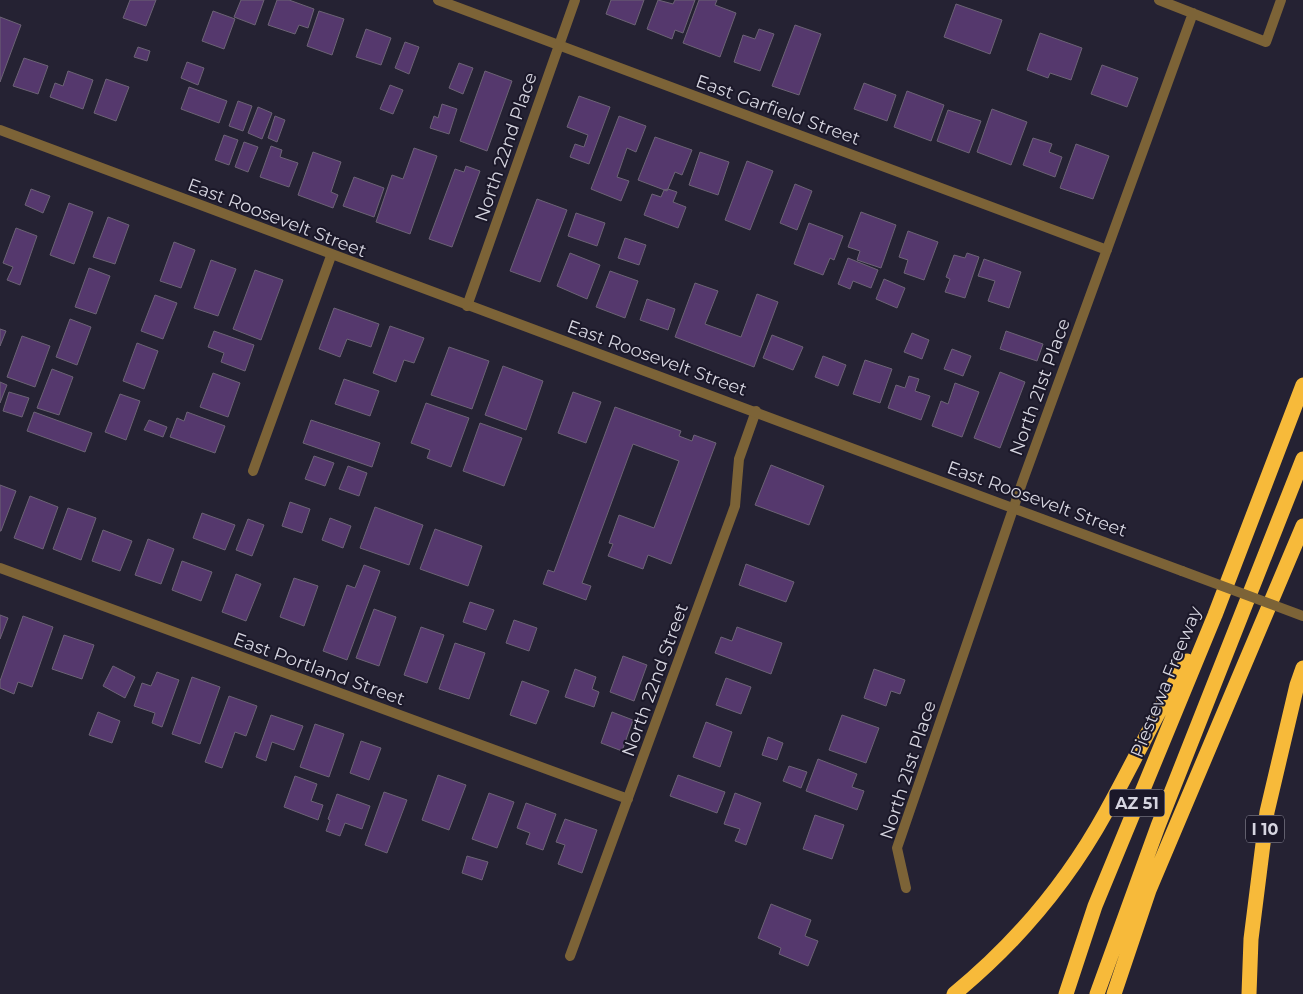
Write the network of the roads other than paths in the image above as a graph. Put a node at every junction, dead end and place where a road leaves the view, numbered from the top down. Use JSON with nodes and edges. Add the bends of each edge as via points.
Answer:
{"nodes":[{"id":1,"x":438,"y":0,"type":"edge"},
{"id":2,"x":575,"y":0,"type":"edge"},
{"id":3,"x":1159,"y":0,"type":"edge"},
{"id":4,"x":1282,"y":0,"type":"edge"},
{"id":5,"x":1193,"y":13,"type":"junction"},
{"id":6,"x":559,"y":45,"type":"junction"},
{"id":7,"x":0,"y":130,"type":"edge"},
{"id":8,"x":1107,"y":250,"type":"junction"},
{"id":9,"x":331,"y":256,"type":"junction"},
{"id":10,"x":467,"y":306,"type":"junction"},
{"id":11,"x":1303,"y":385,"type":"edge"},
{"id":12,"x":756,"y":411,"type":"junction"},
{"id":13,"x":1303,"y":459,"type":"edge"},
{"id":14,"x":253,"y":471,"type":"dead end"},
{"id":15,"x":1015,"y":508,"type":"junction"},
{"id":16,"x":1303,"y":526,"type":"edge"},
{"id":17,"x":0,"y":568,"type":"edge"},
{"id":18,"x":1215,"y":615,"type":"junction"},
{"id":19,"x":1303,"y":616,"type":"edge"},
{"id":20,"x":1303,"y":668,"type":"edge"},
{"id":21,"x":628,"y":799,"type":"junction"},
{"id":22,"x":906,"y":888,"type":"dead end"},
{"id":23,"x":570,"y":956,"type":"dead end"},
{"id":24,"x":954,"y":994,"type":"edge"},
{"id":25,"x":1066,"y":994,"type":"edge"},
{"id":26,"x":1097,"y":994,"type":"edge"},
{"id":27,"x":1114,"y":994,"type":"edge"},
{"id":28,"x":1248,"y":994,"type":"edge"}],
"edges":[{"from":1,"to":6,"type":"street","name":"East Garfield Street"},
{"from":2,"to":6,"type":"street","name":"North 22nd Place"},
{"from":3,"to":5,"type":"street"},
{"from":4,"to":5,"type":"street","via":[[1266,42]]},
{"from":5,"to":8,"type":"street","name":"North 21st Place"},
{"from":6,"to":8,"type":"street","name":"East Garfield Street"},
{"from":6,"to":10,"type":"street","name":"North 22nd Place"},
{"from":7,"to":9,"type":"street","name":"East Roosevelt Street"},
{"from":8,"to":15,"type":"street","name":"North 21st Place"},
{"from":9,"to":10,"type":"street","name":"East Roosevelt Street"},
{"from":9,"to":14,"type":"street"},
{"from":10,"to":12,"type":"street","name":"East Roosevelt Street"},
{"from":11,"to":18,"type":"highway","name":"Piestewa Freeway","number":"AZ 51"},
{"from":12,"to":15,"type":"street","name":"East Roosevelt Street"},
{"from":12,"to":21,"type":"street","name":"North 22nd Street","via":[[739,459],[735,506]]},
{"from":13,"to":26,"type":"highway","via":[[1158,826]]},
{"from":15,"to":19,"type":"street","name":"East Roosevelt Street","bridge":true},
{"from":15,"to":22,"type":"street","name":"North 21st Place","via":[[897,848]]},
{"from":16,"to":27,"type":"highway","via":[[1149,890]]},
{"from":17,"to":21,"type":"street","name":"East Portland Street"},
{"from":18,"to":24,"type":"highway","via":[[1164,700],[1106,813],[1080,854],[1028,923]]},
{"from":18,"to":25,"type":"highway","name":"Piestewa Freeway","number":"AZ 51","via":[[1094,906]]},
{"from":20,"to":28,"type":"highway","number":"I 10","via":[[1267,812],[1251,939]]},
{"from":21,"to":23,"type":"street","name":"North 22nd Street"}]}
